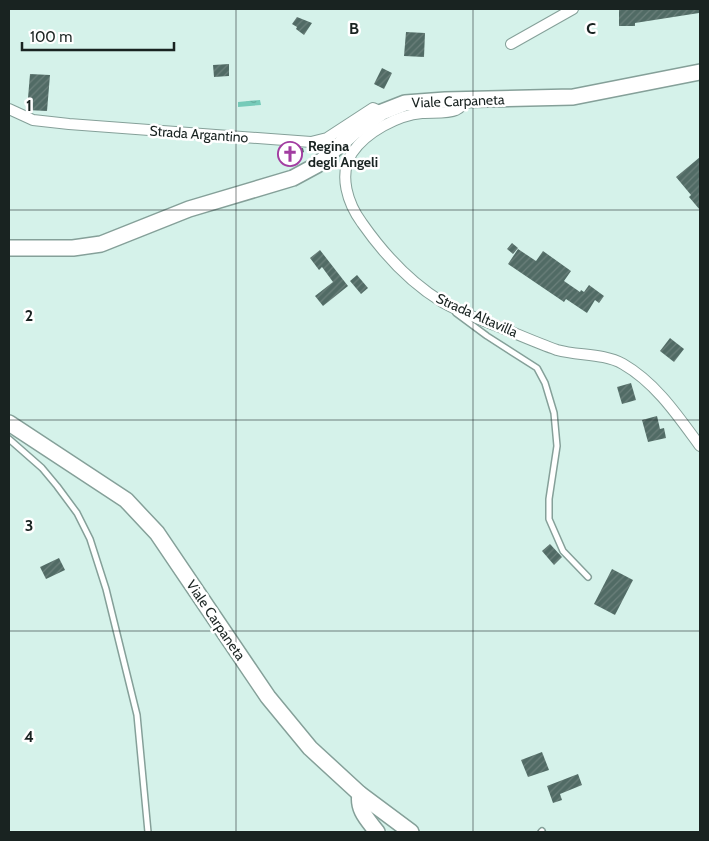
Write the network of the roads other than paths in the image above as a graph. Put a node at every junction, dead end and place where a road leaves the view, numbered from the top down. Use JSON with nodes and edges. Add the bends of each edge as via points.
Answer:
{"nodes":[{"id":1,"x":573,"y":9,"type":"edge"},
{"id":2,"x":511,"y":44,"type":"dead end"},
{"id":3,"x":700,"y":72,"type":"edge"},
{"id":4,"x":466,"y":99,"type":"junction"},
{"id":5,"x":9,"y":109,"type":"edge"},
{"id":6,"x":382,"y":112,"type":"junction"},
{"id":7,"x":9,"y":248,"type":"edge"},
{"id":8,"x":449,"y":306,"type":"junction"},
{"id":9,"x":9,"y":422,"type":"edge"},
{"id":10,"x":9,"y":439,"type":"edge"},
{"id":11,"x":700,"y":446,"type":"edge"},
{"id":12,"x":588,"y":577,"type":"dead end"},
{"id":13,"x":360,"y":794,"type":"junction"},
{"id":14,"x":148,"y":832,"type":"edge"},
{"id":15,"x":377,"y":832,"type":"edge"},
{"id":16,"x":411,"y":832,"type":"edge"}],
"edges":[{"from":1,"to":2,"type":"street"},
{"from":3,"to":4,"type":"main road","name":"Viale Carpaneta","via":[[573,97]]},
{"from":4,"to":6,"type":"main road","name":"Viale Carpaneta","via":[[406,103]]},
{"from":4,"to":8,"type":"street","name":"Strada Altavilla","via":[[455,111],[419,113],[381,128],[352,153],[344,179],[355,214],[367,231],[419,286]]},
{"from":5,"to":6,"type":"street","name":"Strada Argantino","via":[[33,120],[69,124],[311,142],[326,138],[373,108]]},
{"from":6,"to":7,"type":"main road","name":"Viale Carpaneta","via":[[317,165],[293,178],[189,210],[101,244],[73,248]]},
{"from":8,"to":11,"type":"street","name":"Strada Altavilla","via":[[557,350],[614,360],[625,365],[666,401]]},
{"from":8,"to":12,"type":"lane","via":[[536,368],[545,383],[554,413],[557,446],[548,500],[549,519],[563,551]]},
{"from":9,"to":13,"type":"main road","name":"Viale Carpaneta","via":[[126,500],[157,533],[268,697],[310,748]]},
{"from":10,"to":14,"type":"lane","via":[[52,480],[77,513],[90,539],[137,714]]},
{"from":13,"to":15,"type":"main road","via":[[361,810]]},
{"from":13,"to":16,"type":"main road","name":"Viale Carpaneta"}]}
